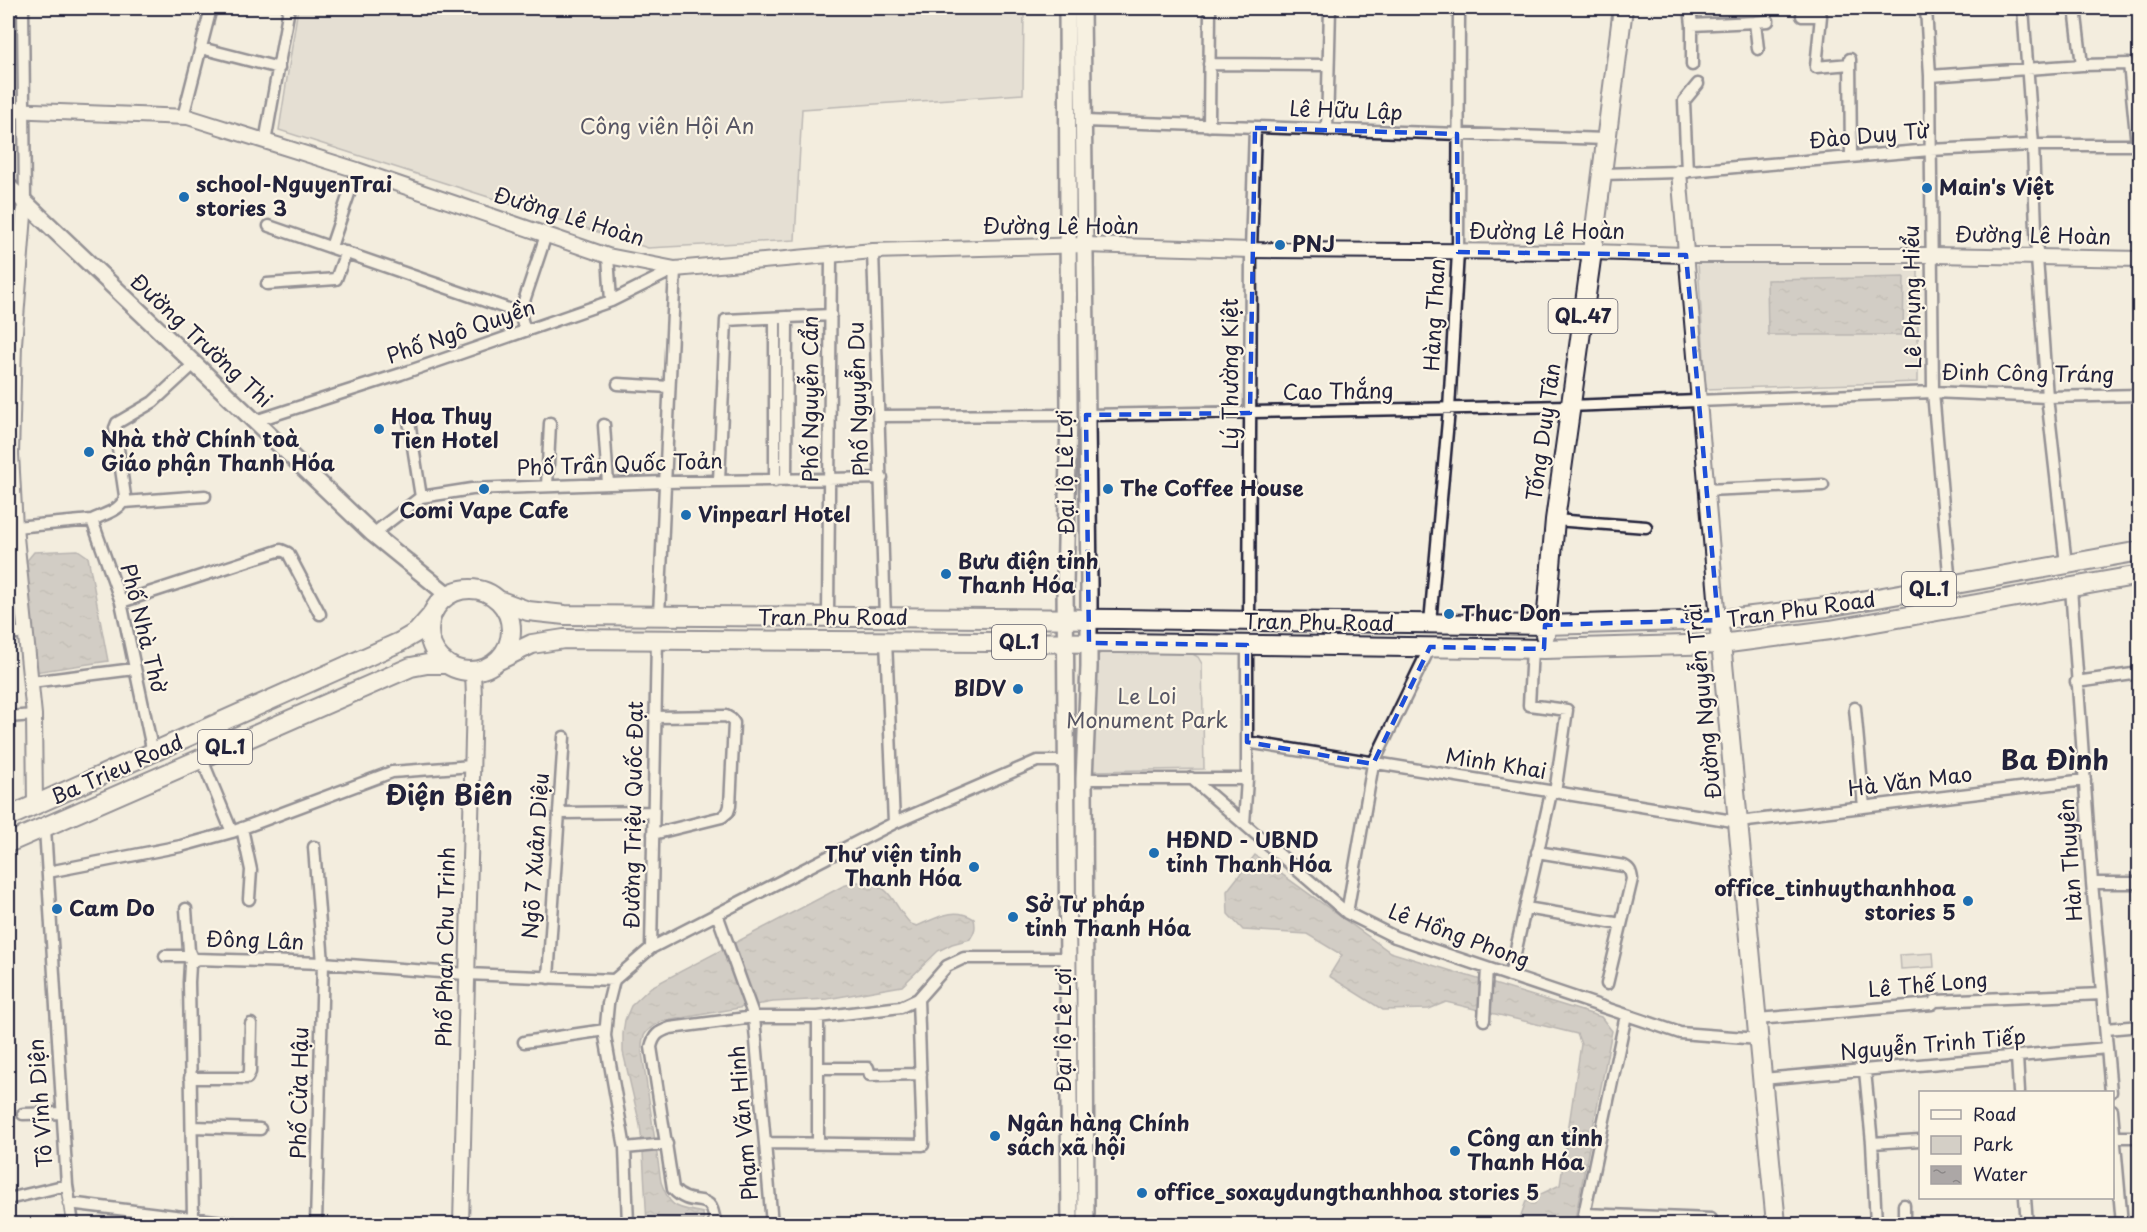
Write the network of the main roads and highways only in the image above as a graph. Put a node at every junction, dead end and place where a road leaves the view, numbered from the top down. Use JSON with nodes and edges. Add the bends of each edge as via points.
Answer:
{"nodes":[{"id":1,"x":1067,"y":8,"type":"edge"},
{"id":2,"x":1082,"y":8,"type":"edge"},
{"id":3,"x":1623,"y":8,"type":"edge"},
{"id":4,"x":8,"y":186,"type":"edge"},
{"id":5,"x":1077,"y":245,"type":"junction"},
{"id":6,"x":2139,"y":551,"type":"edge"},
{"id":7,"x":2066,"y":564,"type":"junction"},
{"id":8,"x":2139,"y":575,"type":"edge"},
{"id":9,"x":2071,"y":588,"type":"junction"},
{"id":10,"x":448,"y":595,"type":"junction"},
{"id":11,"x":498,"y":600,"type":"junction"},
{"id":12,"x":431,"y":616,"type":"junction"},
{"id":13,"x":772,"y":616,"type":"junction"},
{"id":14,"x":1065,"y":619,"type":"junction"},
{"id":15,"x":1089,"y":619,"type":"junction"},
{"id":16,"x":1719,"y":620,"type":"junction"},
{"id":17,"x":1430,"y":623,"type":"junction"},
{"id":18,"x":1545,"y":625,"type":"junction"},
{"id":19,"x":771,"y":640,"type":"junction"},
{"id":20,"x":1065,"y":642,"type":"junction"},
{"id":21,"x":1089,"y":643,"type":"junction"},
{"id":22,"x":1721,"y":644,"type":"junction"},
{"id":23,"x":1430,"y":647,"type":"junction"},
{"id":24,"x":1538,"y":649,"type":"junction"},
{"id":25,"x":497,"y":661,"type":"junction"},
{"id":26,"x":447,"y":664,"type":"junction"},
{"id":27,"x":35,"y":805,"type":"junction"},
{"id":28,"x":8,"y":817,"type":"edge"},
{"id":29,"x":45,"y":828,"type":"junction"},
{"id":30,"x":8,"y":843,"type":"edge"},
{"id":31,"x":1068,"y":1035,"type":"junction"},
{"id":32,"x":1085,"y":1035,"type":"junction"},
{"id":33,"x":1070,"y":1224,"type":"edge"},
{"id":34,"x":1086,"y":1224,"type":"edge"},
{"id":35,"x":1776,"y":1224,"type":"edge"}],
"edges":[{"from":1,"to":5,"type":"main road","name":"Đại lộ Lê Lợi"},
{"from":2,"to":5,"type":"main road","name":"Đại lộ Lê Lợi","via":[[1084,121]]},
{"from":3,"to":18,"type":"highway","name":"Tống Duy Tân","number":"QL.47","via":[[1569,406]]},
{"from":4,"to":10,"type":"main road","name":"Đường Trường Thi","via":[[373,534]]},
{"from":5,"to":14,"type":"main road","name":"Đại lộ Lê Lợi"},
{"from":5,"to":15,"type":"main road","name":"Đại lộ Lê Lợi","via":[[1086,415]]},
{"from":6,"to":7,"type":"highway","name":"Tran Phu Road","number":"QL.1"},
{"from":7,"to":9,"type":"highway"},
{"from":7,"to":16,"type":"highway","name":"Tran Phu Road","number":"QL.1","via":[[1827,607]]},
{"from":8,"to":9,"type":"highway","name":"Tran Phu Road","number":"QL.1"},
{"from":9,"to":22,"type":"highway","name":"Tran Phu Road","number":"QL.1","via":[[1830,630]]},
{"from":10,"to":11,"type":"highway","via":[[474,588]]},
{"from":10,"to":12,"type":"highway"},
{"from":11,"to":13,"type":"highway","name":"Tran Phu Road","number":"QL.1","via":[[528,611],[565,615]]},
{"from":11,"to":25,"type":"highway","via":[[507,611],[511,631],[506,650]]},
{"from":12,"to":26,"type":"highway","via":[[431,643]]},
{"from":12,"to":27,"type":"highway","name":"Ba Trieu Road","number":"QL.1","via":[[417,632],[400,642]]},
{"from":13,"to":14,"type":"highway","name":"Tran Phu Road","number":"QL.1"},
{"from":13,"to":19,"type":"highway"},
{"from":14,"to":15,"type":"highway","name":"Tran Phu Road","number":"QL.1"},
{"from":14,"to":20,"type":"main road","name":"Đại lộ Lê Lợi"},
{"from":15,"to":17,"type":"highway","name":"Tran Phu Road","number":"QL.1"},
{"from":15,"to":21,"type":"main road","name":"Đại lộ Lê Lợi"},
{"from":16,"to":18,"type":"highway","name":"Tran Phu Road","number":"QL.1"},
{"from":16,"to":22,"type":"highway","name":"Đường Nguyễn Trãi"},
{"from":17,"to":18,"type":"highway","name":"Tran Phu Road","number":"QL.1"},
{"from":17,"to":23,"type":"highway"},
{"from":18,"to":24,"type":"highway","name":"Tống Duy Tân","number":"QL.47"},
{"from":19,"to":20,"type":"highway","name":"Tran Phu Road","number":"QL.1"},
{"from":19,"to":25,"type":"highway","name":"Tran Phu Road","number":"QL.1","via":[[564,639],[532,644]]},
{"from":20,"to":21,"type":"highway","name":"Tran Phu Road","number":"QL.1"},
{"from":20,"to":31,"type":"main road","name":"Đại lộ Lê Lợi"},
{"from":21,"to":23,"type":"highway","name":"Tran Phu Road","number":"QL.1"},
{"from":21,"to":32,"type":"main road","name":"Đại lộ Lê Lợi","via":[[1084,779]]},
{"from":22,"to":24,"type":"highway","name":"Tran Phu Road","number":"QL.1"},
{"from":22,"to":35,"type":"highway","name":"Đường Nguyễn Trãi"},
{"from":23,"to":24,"type":"highway","name":"Tran Phu Road","number":"QL.1"},
{"from":25,"to":26,"type":"highway","via":[[473,671]]},
{"from":26,"to":29,"type":"highway","name":"Ba Trieu Road","number":"QL.1","via":[[411,667]]},
{"from":27,"to":28,"type":"highway","name":"Ba Trieu Road","number":"QL.1"},
{"from":27,"to":29,"type":"highway"},
{"from":29,"to":30,"type":"highway","name":"Ba Trieu Road","number":"QL.1"},
{"from":31,"to":32,"type":"main road"},
{"from":31,"to":33,"type":"main road","name":"Đại lộ Lê Lợi"},
{"from":32,"to":34,"type":"main road","name":"Đại lộ Lê Lợi"}]}
